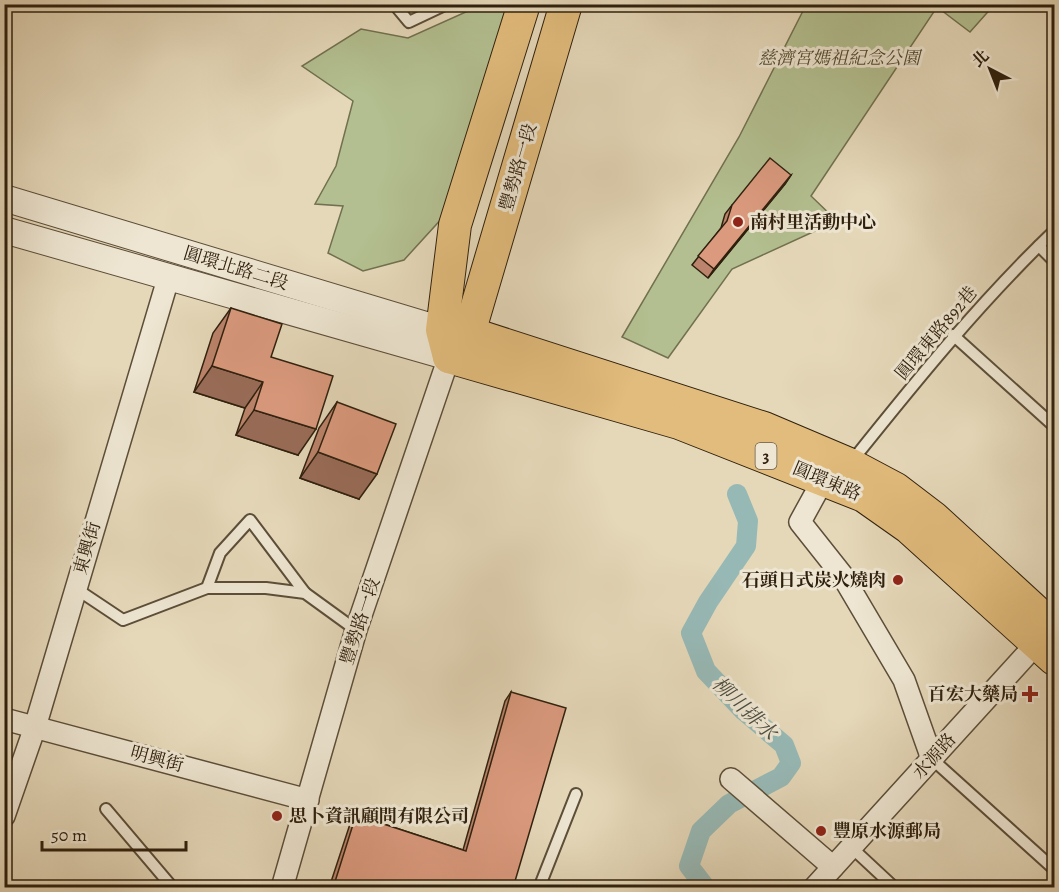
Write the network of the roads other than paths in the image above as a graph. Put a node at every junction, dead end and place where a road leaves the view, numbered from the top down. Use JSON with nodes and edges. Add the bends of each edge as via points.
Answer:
{"nodes":[{"id":1,"x":394,"y":4,"type":"edge"},
{"id":2,"x":447,"y":4,"type":"edge"},
{"id":3,"x":524,"y":4,"type":"edge"},
{"id":4,"x":566,"y":4,"type":"edge"},
{"id":5,"x":4,"y":198,"type":"edge"},
{"id":6,"x":4,"y":230,"type":"edge"},
{"id":7,"x":1054,"y":231,"type":"edge"},
{"id":8,"x":1039,"y":246,"type":"junction"},
{"id":9,"x":1054,"y":261,"type":"edge"},
{"id":10,"x":168,"y":279,"type":"junction"},
{"id":11,"x":953,"y":335,"type":"junction"},
{"id":12,"x":453,"y":340,"type":"junction"},
{"id":13,"x":1054,"y":426,"type":"edge"},
{"id":14,"x":841,"y":472,"type":"junction"},
{"id":15,"x":75,"y":588,"type":"junction"},
{"id":16,"x":207,"y":588,"type":"junction"},
{"id":17,"x":304,"y":593,"type":"junction"},
{"id":18,"x":356,"y":630,"type":"junction"},
{"id":19,"x":1051,"y":636,"type":"edge"},
{"id":20,"x":4,"y":719,"type":"edge"},
{"id":21,"x":35,"y":727,"type":"junction"},
{"id":22,"x":932,"y":759,"type":"junction"},
{"id":23,"x":730,"y":779,"type":"dead end"},
{"id":24,"x":576,"y":794,"type":"dead end"},
{"id":25,"x":308,"y":800,"type":"junction"},
{"id":26,"x":106,"y":809,"type":"dead end"},
{"id":27,"x":4,"y":816,"type":"edge"},
{"id":28,"x":851,"y":847,"type":"junction"},
{"id":29,"x":833,"y":867,"type":"junction"},
{"id":30,"x":1054,"y":869,"type":"edge"},
{"id":31,"x":173,"y":888,"type":"edge"},
{"id":32,"x":282,"y":888,"type":"edge"},
{"id":33,"x":539,"y":888,"type":"edge"},
{"id":34,"x":814,"y":888,"type":"edge"},
{"id":35,"x":895,"y":888,"type":"edge"}],
"edges":[{"from":1,"to":2,"type":"lane","via":[[409,22]]},
{"from":3,"to":12,"type":"main road","name":"豐勢路一段","via":[[455,225]]},
{"from":4,"to":12,"type":"main road","name":"豐勢路一段"},
{"from":5,"to":12,"type":"street","name":"圓環北路二段"},
{"from":6,"to":10,"type":"street","name":"圓環北路二段"},
{"from":7,"to":8,"type":"lane","name":"圓環東路892巷"},
{"from":8,"to":9,"type":"lane"},
{"from":8,"to":11,"type":"lane","name":"圓環東路892巷"},
{"from":10,"to":12,"type":"street","name":"圓環北路二段"},
{"from":10,"to":15,"type":"street","name":"東興街"},
{"from":11,"to":13,"type":"lane"},
{"from":11,"to":14,"type":"lane","name":"圓環東路892巷"},
{"from":12,"to":14,"type":"main road","name":"圓環東路","number":"3","via":[[679,423]]},
{"from":12,"to":18,"type":"street","name":"豐勢路一段"},
{"from":14,"to":19,"type":"main road","name":"圓環東路","number":"3","via":[[864,496]]},
{"from":14,"to":22,"type":"street","via":[[817,491],[800,522],[842,575],[904,680]]},
{"from":15,"to":16,"type":"lane","via":[[123,620]]},
{"from":15,"to":21,"type":"street","name":"東興街"},
{"from":16,"to":17,"type":"lane","via":[[266,588]]},
{"from":16,"to":17,"type":"lane","via":[[220,553],[250,520]]},
{"from":17,"to":18,"type":"lane"},
{"from":18,"to":25,"type":"street","name":"豐勢路一段"},
{"from":19,"to":22,"type":"street","name":"水源路"},
{"from":20,"to":21,"type":"street","name":"明興街"},
{"from":21,"to":25,"type":"street","name":"明興街"},
{"from":21,"to":27,"type":"street","name":"東興街"},
{"from":22,"to":28,"type":"street","name":"水源路"},
{"from":22,"to":30,"type":"lane"},
{"from":23,"to":29,"type":"street"},
{"from":24,"to":33,"type":"lane"},
{"from":25,"to":32,"type":"street","name":"豐勢路一段"},
{"from":26,"to":31,"type":"lane"},
{"from":28,"to":29,"type":"street","name":"水源路"},
{"from":28,"to":35,"type":"lane"},
{"from":29,"to":34,"type":"street","name":"水源路"}]}
